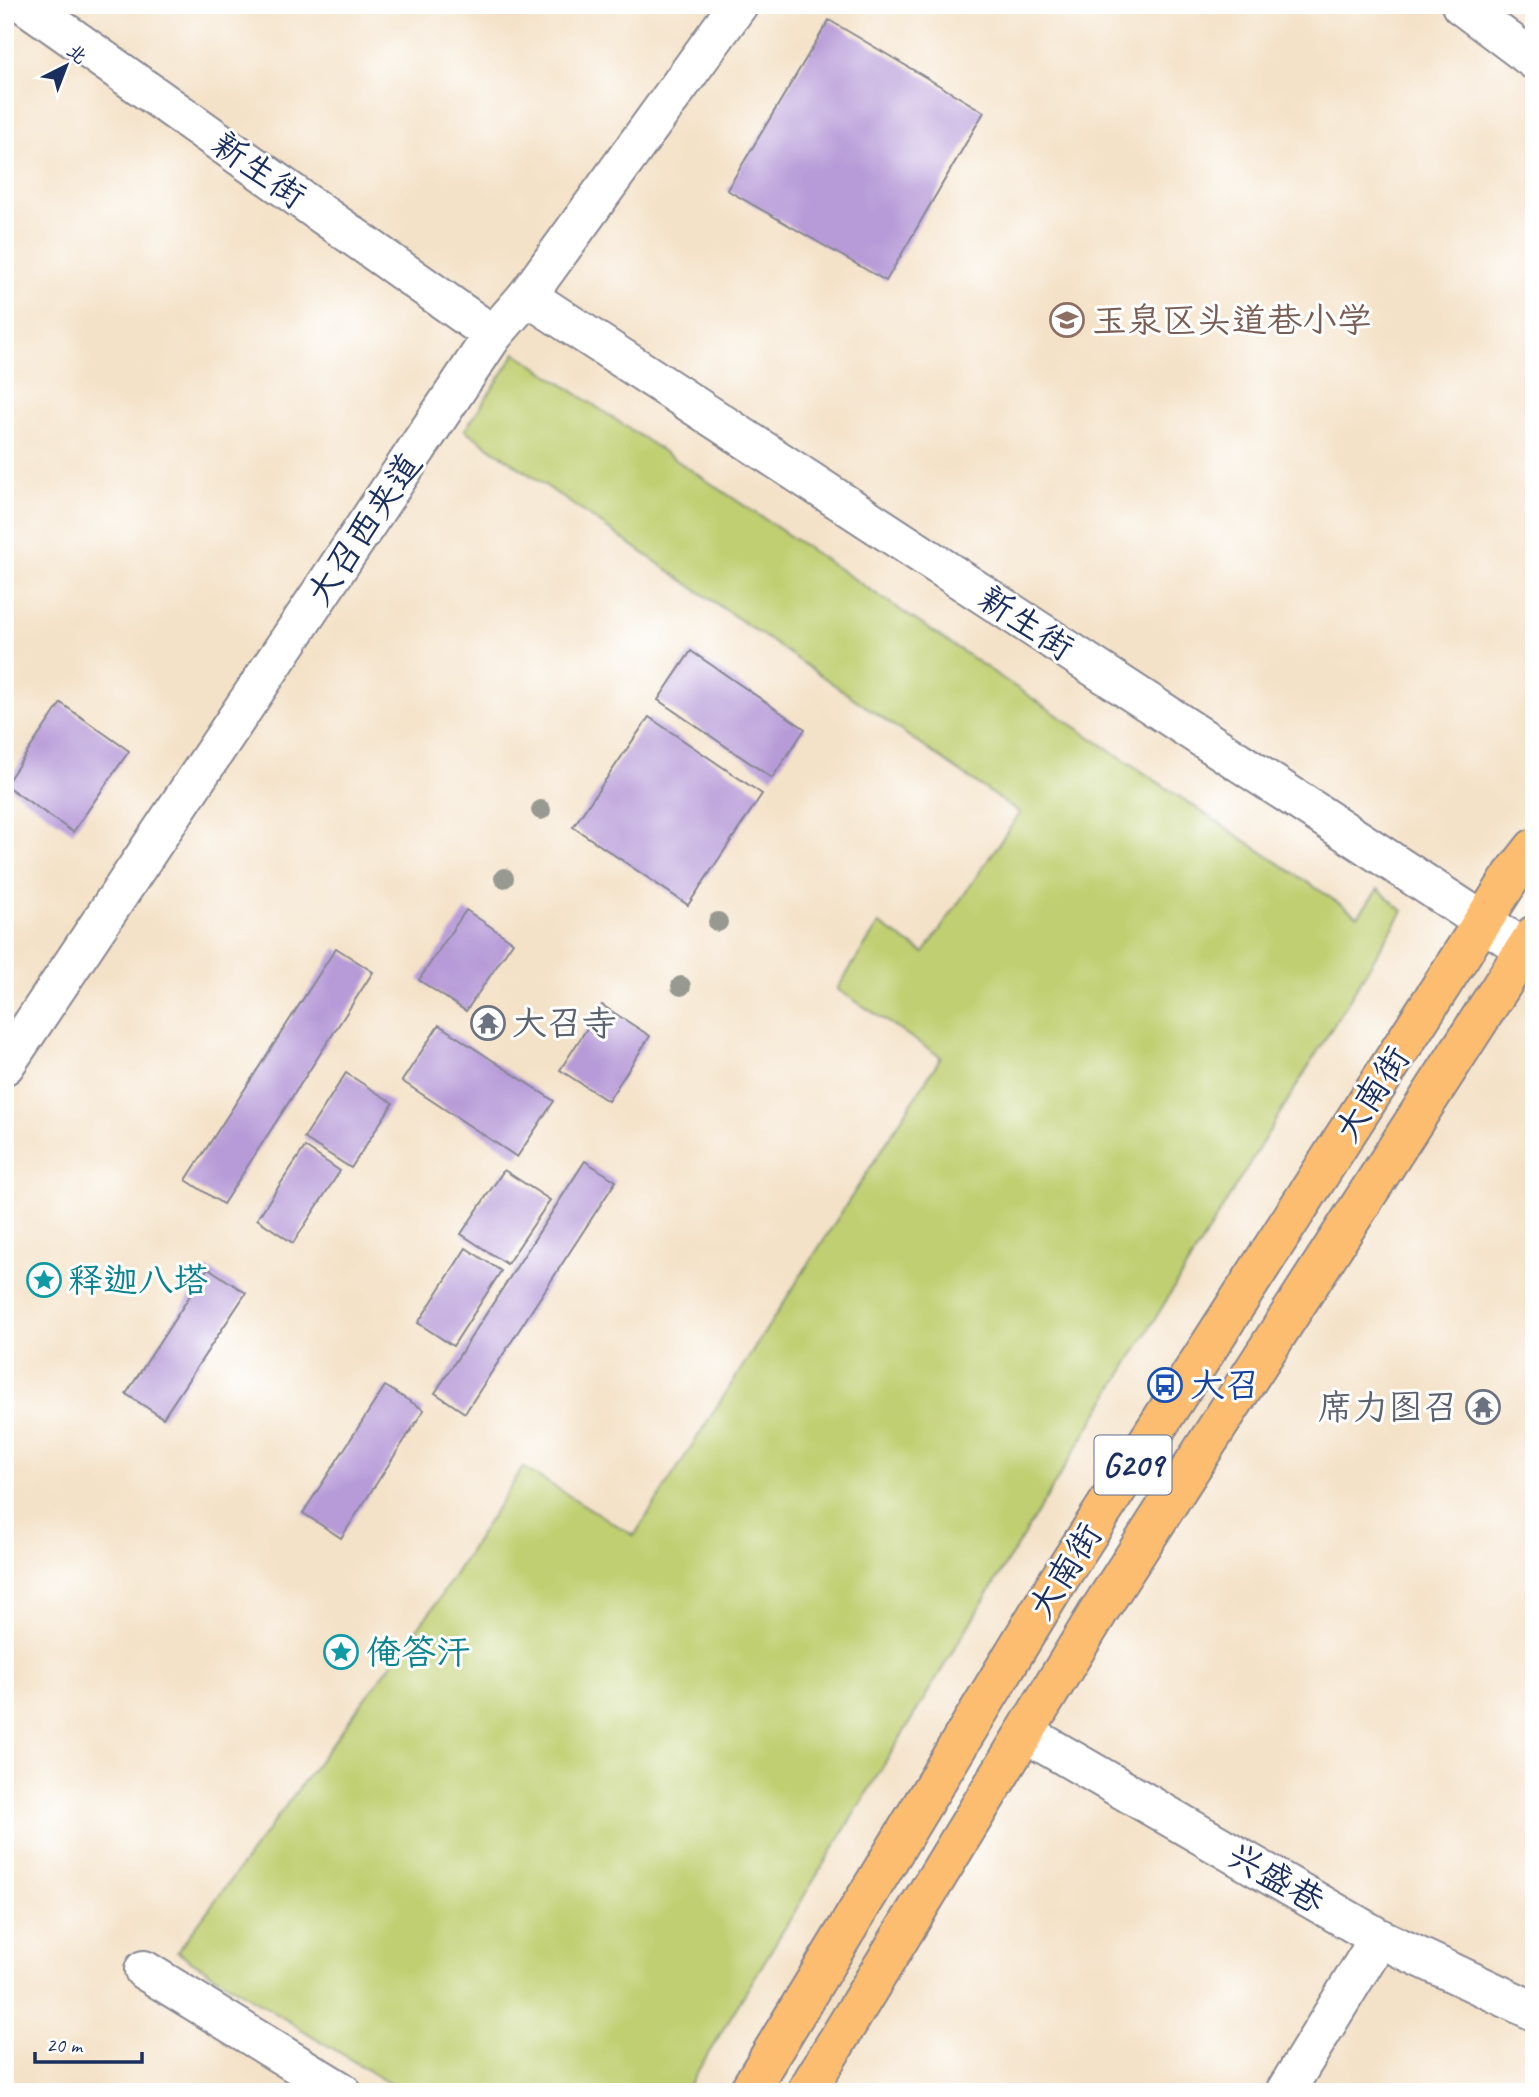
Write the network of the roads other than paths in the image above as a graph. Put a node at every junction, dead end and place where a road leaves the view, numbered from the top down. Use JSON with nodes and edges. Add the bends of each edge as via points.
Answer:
{"nodes":[{"id":1,"x":26,"y":5,"type":"edge"},
{"id":2,"x":738,"y":5,"type":"edge"},
{"id":3,"x":1461,"y":5,"type":"edge"},
{"id":4,"x":1534,"y":60,"type":"edge"},
{"id":5,"x":527,"y":296,"type":"junction"},
{"id":6,"x":493,"y":335,"type":"junction"},
{"id":7,"x":1534,"y":848,"type":"edge"},
{"id":8,"x":1482,"y":922,"type":"junction"},
{"id":9,"x":1529,"y":942,"type":"edge"},
{"id":10,"x":5,"y":1065,"type":"edge"},
{"id":11,"x":1025,"y":1733,"type":"junction"},
{"id":12,"x":1379,"y":1938,"type":"junction"},
{"id":13,"x":144,"y":1969,"type":"dead end"},
{"id":14,"x":1534,"y":2011,"type":"edge"},
{"id":15,"x":342,"y":2092,"type":"edge"},
{"id":16,"x":748,"y":2092,"type":"edge"},
{"id":17,"x":807,"y":2092,"type":"edge"},
{"id":18,"x":1285,"y":2092,"type":"edge"}],
"edges":[{"from":1,"to":6,"type":"street","name":"新生街"},
{"from":2,"to":5,"type":"street","name":"大召西夹道"},
{"from":3,"to":4,"type":"street"},
{"from":5,"to":6,"type":"street","name":"大召西夹道"},
{"from":5,"to":8,"type":"street","name":"新生街"},
{"from":6,"to":10,"type":"street","name":"大召西夹道"},
{"from":7,"to":8,"type":"highway","name":"大南街","number":"G209"},
{"from":8,"to":9,"type":"street","name":"新生街"},
{"from":8,"to":16,"type":"highway","name":"大南街","number":"G209","via":[[1056,1584]]},
{"from":9,"to":11,"type":"highway","name":"大南街","number":"G209"},
{"from":11,"to":12,"type":"street","name":"兴盛巷"},
{"from":11,"to":17,"type":"highway","name":"大南街","number":"G209"},
{"from":12,"to":14,"type":"street","name":"兴盛巷"},
{"from":12,"to":18,"type":"street"},
{"from":13,"to":15,"type":"street"}]}
